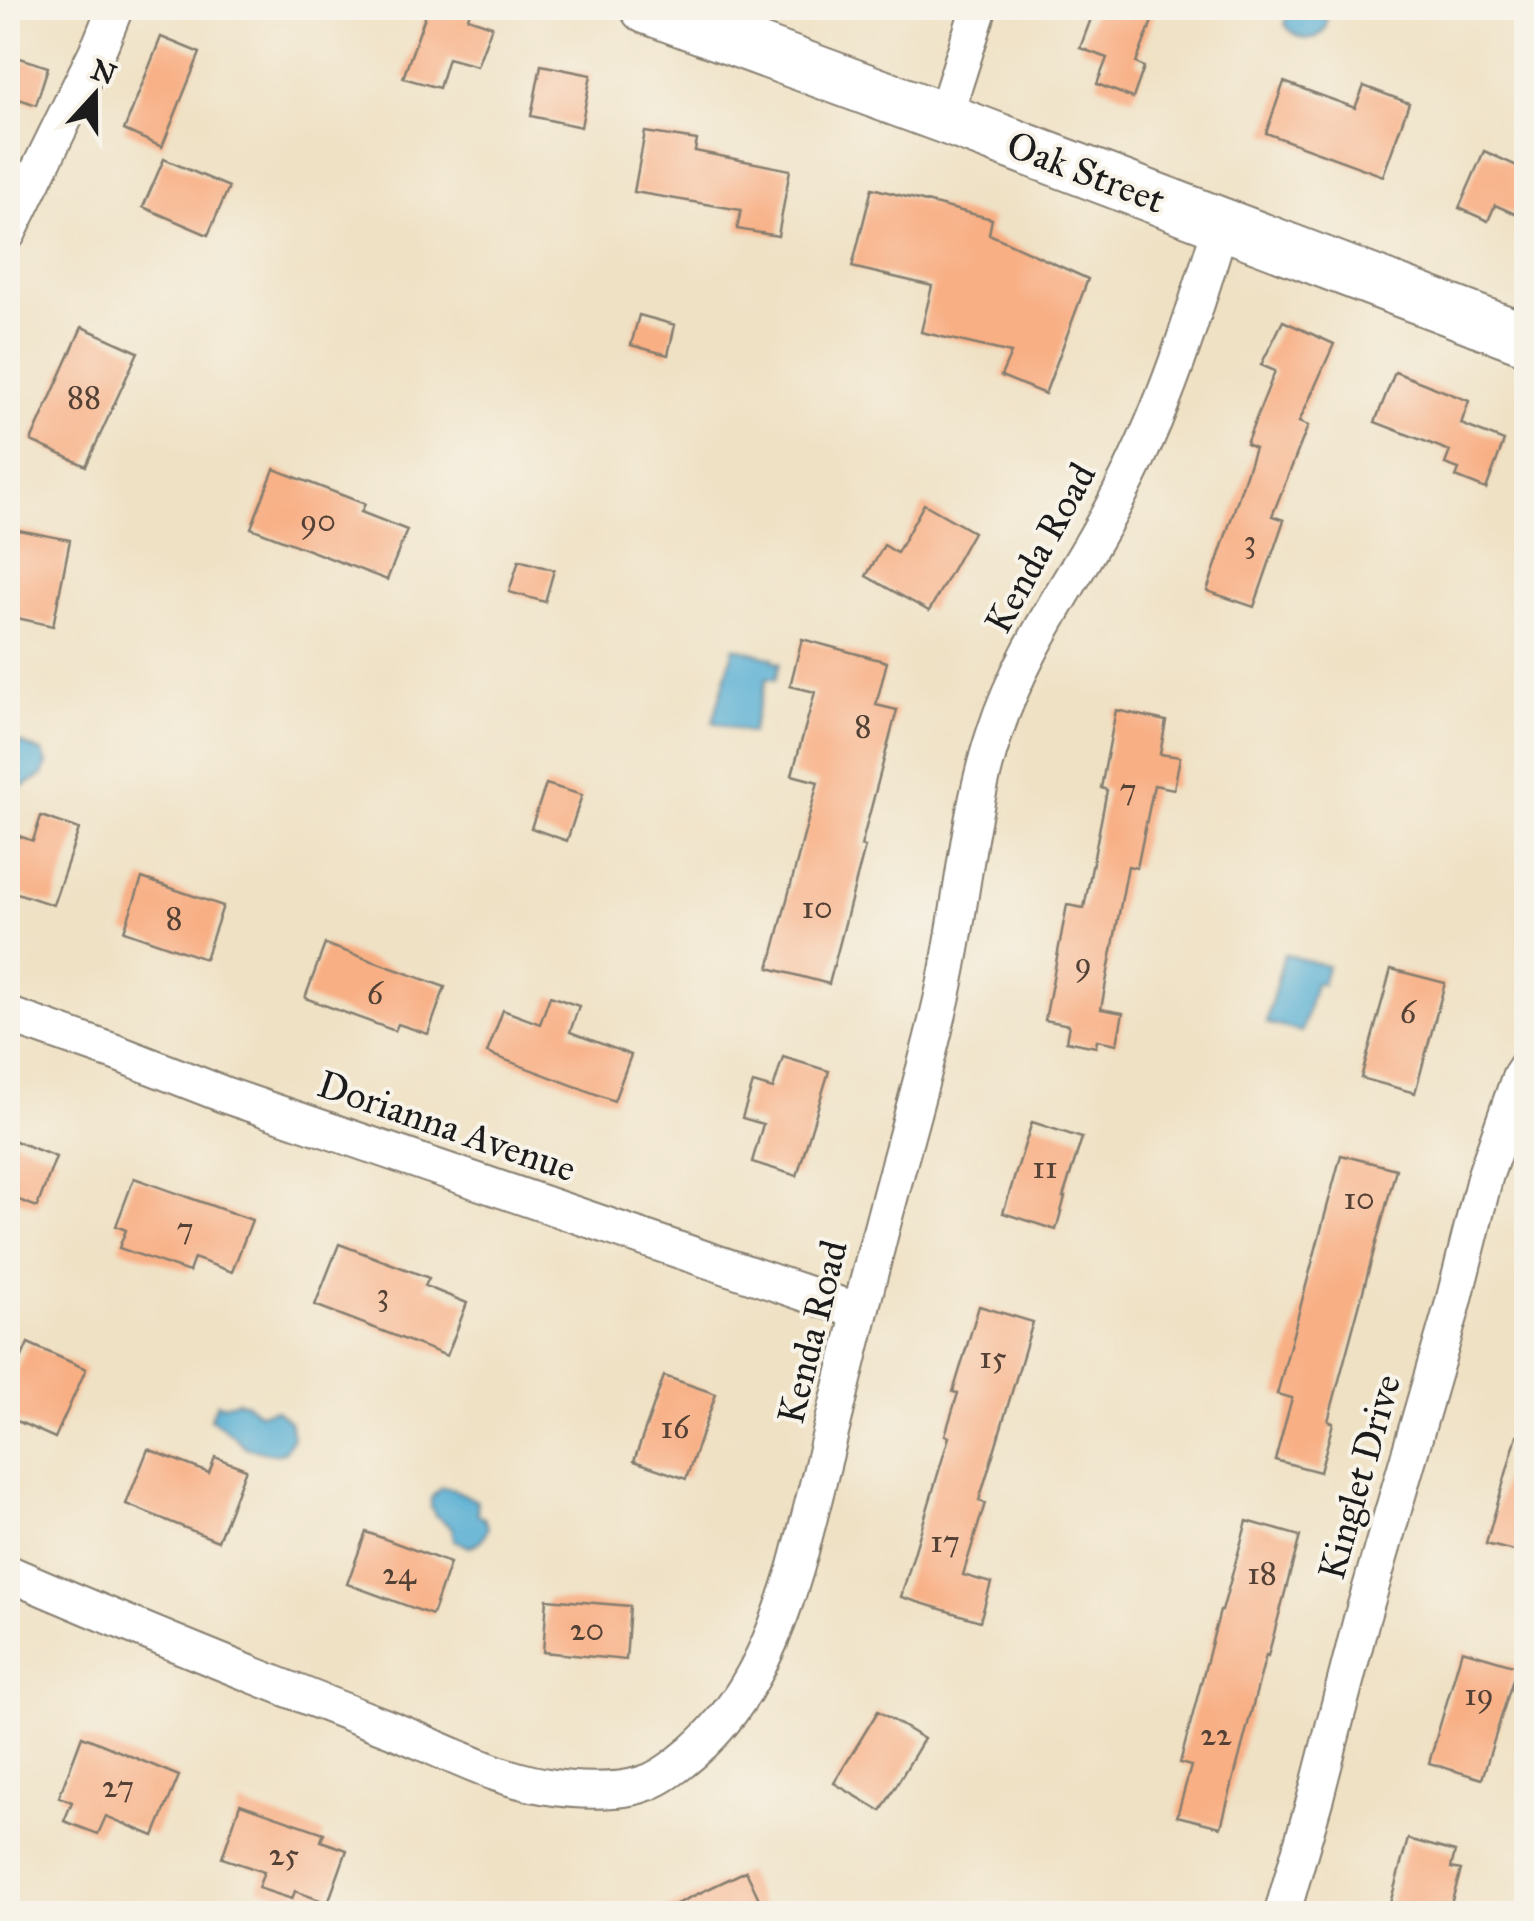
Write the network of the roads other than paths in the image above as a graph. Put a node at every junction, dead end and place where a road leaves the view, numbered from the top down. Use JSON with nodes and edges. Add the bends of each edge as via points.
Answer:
{"nodes":[{"id":1,"x":114,"y":8,"type":"edge"},
{"id":2,"x":646,"y":8,"type":"edge"},
{"id":3,"x":980,"y":8,"type":"edge"},
{"id":4,"x":944,"y":118,"type":"junction"},
{"id":5,"x":1220,"y":224,"type":"junction"},
{"id":6,"x":8,"y":233,"type":"edge"},
{"id":7,"x":1526,"y":339,"type":"edge"},
{"id":8,"x":8,"y":1015,"type":"edge"},
{"id":9,"x":1526,"y":1067,"type":"edge"},
{"id":10,"x":860,"y":1312,"type":"junction"},
{"id":11,"x":8,"y":1574,"type":"edge"},
{"id":12,"x":1282,"y":1914,"type":"edge"}],
"edges":[{"from":1,"to":6,"type":"street"},
{"from":2,"to":4,"type":"street","name":"Oak Street"},
{"from":3,"to":4,"type":"street"},
{"from":4,"to":5,"type":"street","name":"Oak Street"},
{"from":5,"to":7,"type":"street","name":"Oak Street"},
{"from":5,"to":10,"type":"street","name":"Kenda Road","via":[[1177,365],[1138,456],[996,728],[932,1044]]},
{"from":8,"to":10,"type":"street","name":"Dorianna Avenue"},
{"from":9,"to":12,"type":"street","name":"Kinglet Drive","via":[[1485,1176]]},
{"from":10,"to":11,"type":"street","name":"Kenda Road","via":[[796,1568],[758,1669],[696,1750],[644,1784],[613,1790],[547,1787],[496,1774]]}]}
